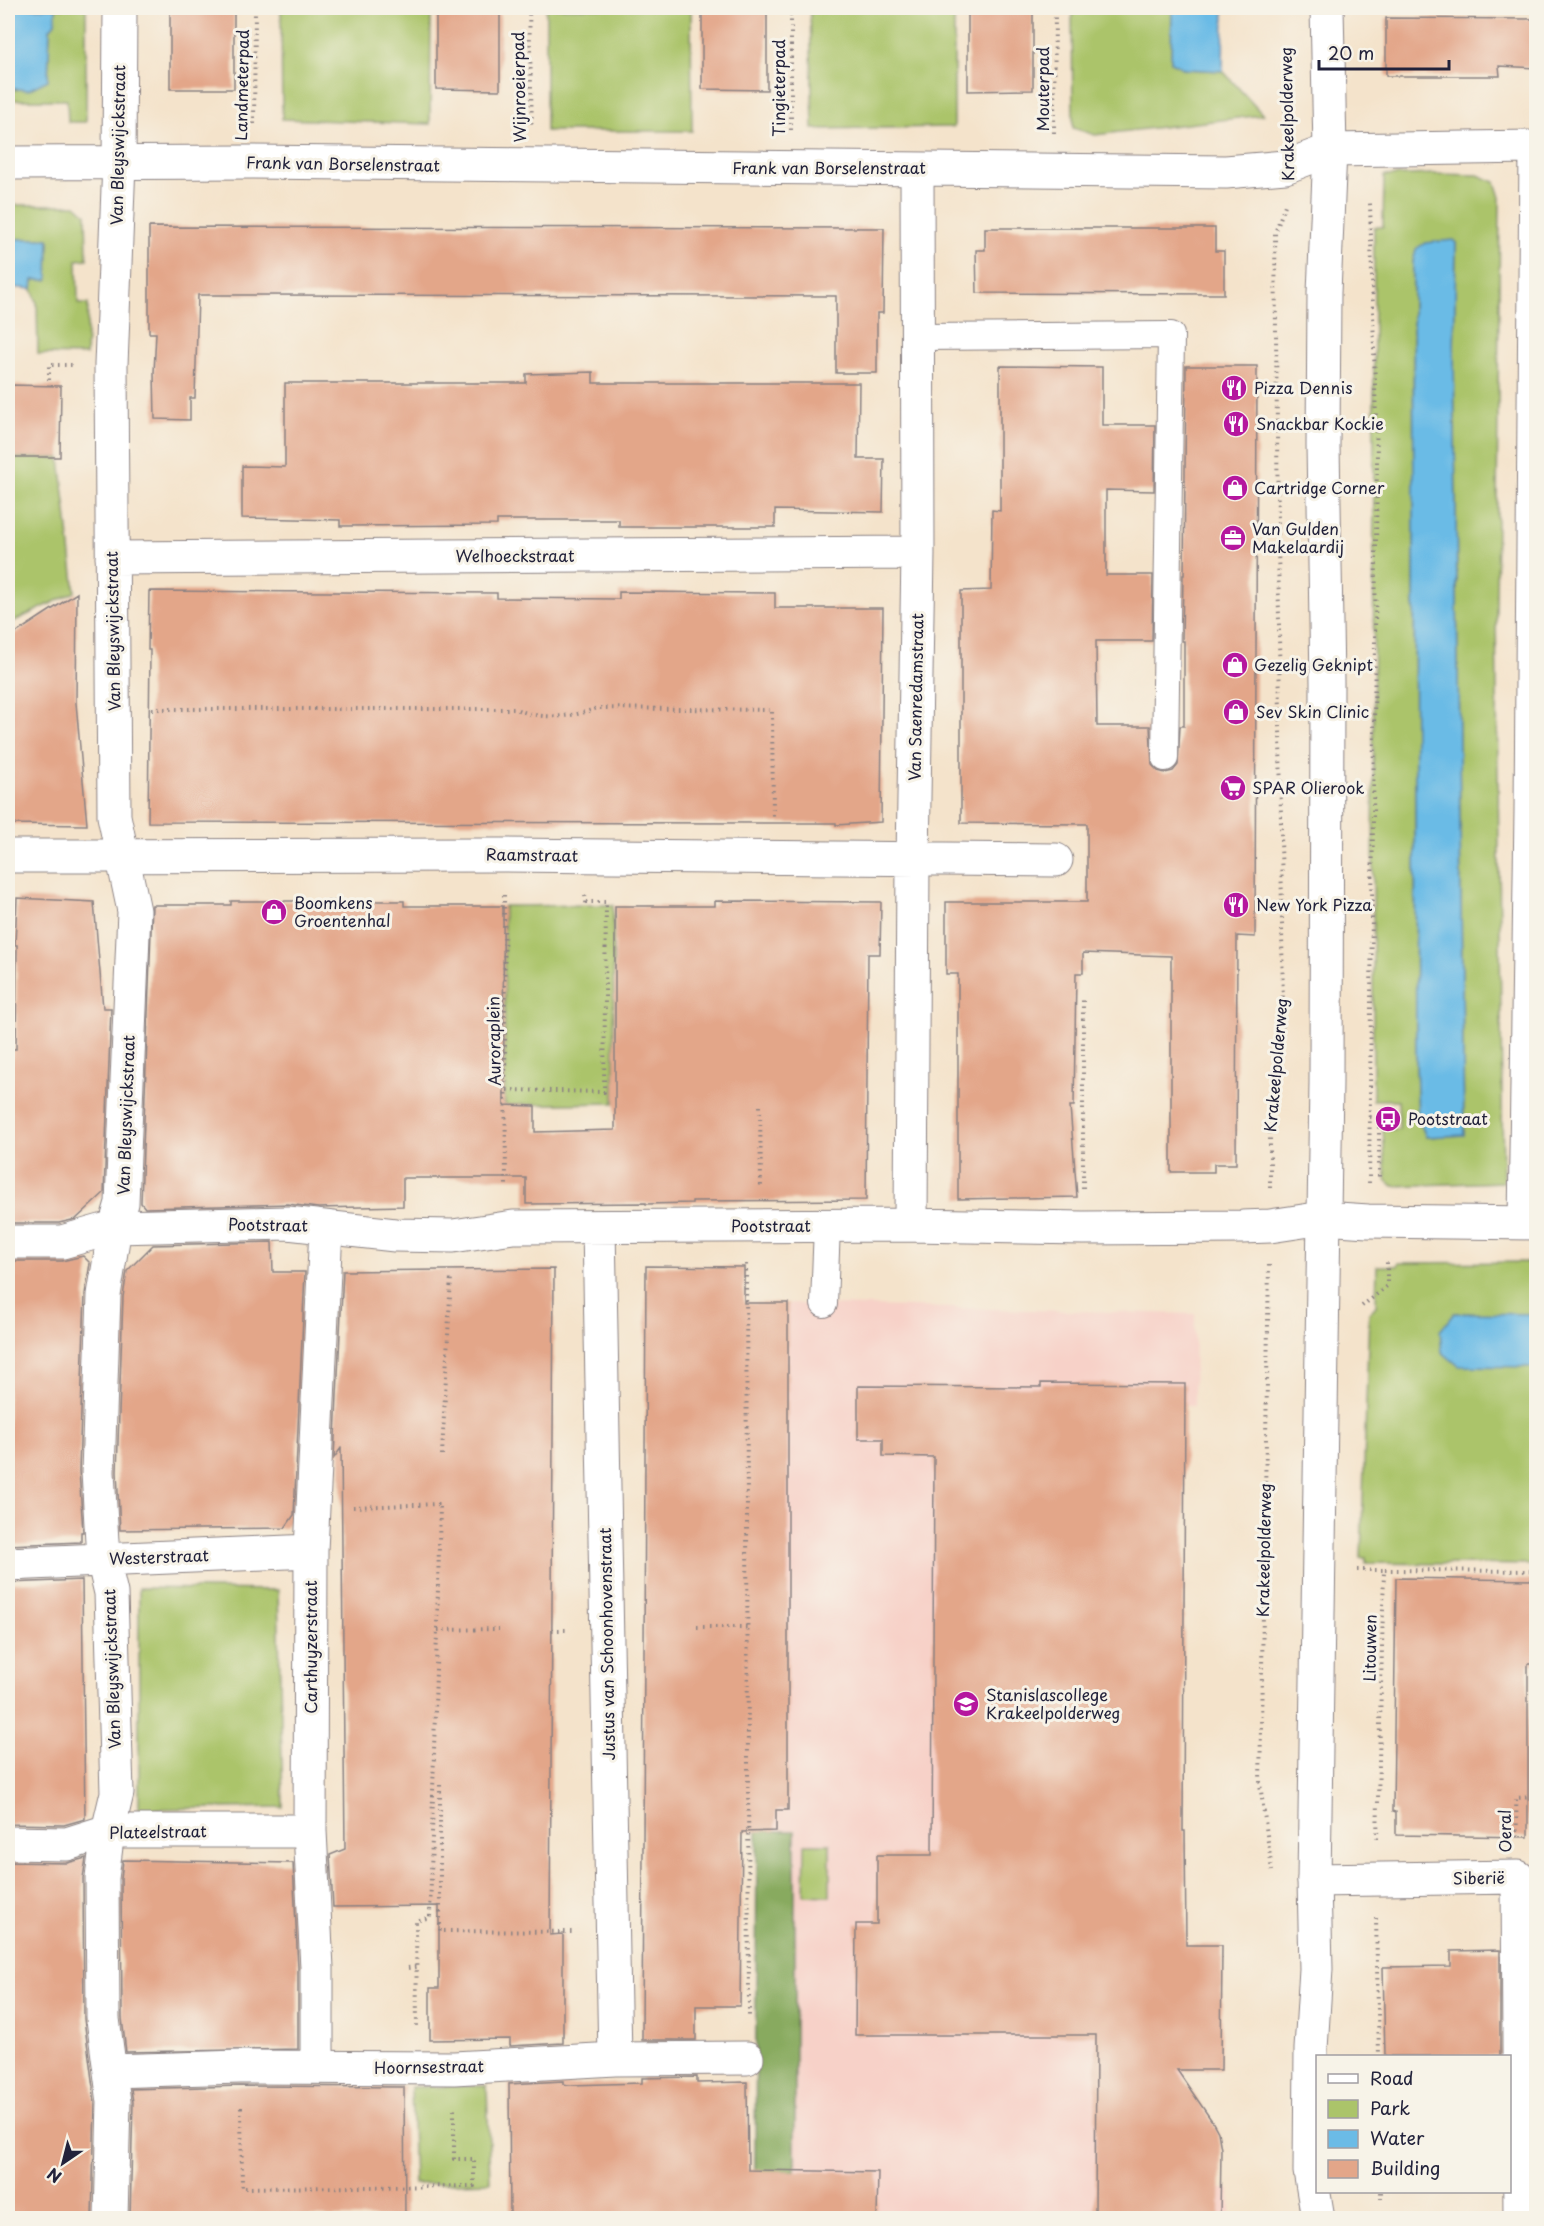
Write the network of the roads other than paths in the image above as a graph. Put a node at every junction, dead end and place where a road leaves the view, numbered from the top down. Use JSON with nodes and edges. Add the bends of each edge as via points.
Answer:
{"nodes":[{"id":1,"x":120,"y":8,"type":"edge"},
{"id":2,"x":1327,"y":8,"type":"edge"},
{"id":3,"x":1536,"y":147,"type":"edge"},
{"id":4,"x":1330,"y":150,"type":"junction"},
{"id":5,"x":8,"y":163,"type":"edge"},
{"id":6,"x":119,"y":163,"type":"junction"},
{"id":7,"x":917,"y":169,"type":"junction"},
{"id":8,"x":917,"y":337,"type":"junction"},
{"id":9,"x":918,"y":553,"type":"junction"},
{"id":10,"x":112,"y":558,"type":"junction"},
{"id":11,"x":1165,"y":758,"type":"dead end"},
{"id":12,"x":1534,"y":812,"type":"edge"},
{"id":13,"x":123,"y":854,"type":"junction"},
{"id":14,"x":8,"y":856,"type":"edge"},
{"id":15,"x":913,"y":859,"type":"junction"},
{"id":16,"x":1056,"y":860,"type":"dead end"},
{"id":17,"x":1323,"y":1218,"type":"junction"},
{"id":18,"x":1531,"y":1222,"type":"edge"},
{"id":19,"x":911,"y":1225,"type":"junction"},
{"id":20,"x":827,"y":1226,"type":"junction"},
{"id":21,"x":115,"y":1227,"type":"junction"},
{"id":22,"x":326,"y":1228,"type":"junction"},
{"id":23,"x":599,"y":1228,"type":"junction"},
{"id":24,"x":8,"y":1242,"type":"edge"},
{"id":25,"x":824,"y":1304,"type":"dead end"},
{"id":26,"x":311,"y":1551,"type":"junction"},
{"id":27,"x":103,"y":1559,"type":"junction"},
{"id":28,"x":8,"y":1564,"type":"edge"},
{"id":29,"x":108,"y":1831,"type":"junction"},
{"id":30,"x":310,"y":1831,"type":"junction"},
{"id":31,"x":8,"y":1843,"type":"edge"},
{"id":32,"x":1314,"y":1880,"type":"junction"},
{"id":33,"x":747,"y":2058,"type":"road end"},
{"id":34,"x":615,"y":2060,"type":"junction"},
{"id":35,"x":317,"y":2067,"type":"junction"},
{"id":36,"x":110,"y":2071,"type":"junction"},
{"id":37,"x":1310,"y":2171,"type":"junction"},
{"id":38,"x":1521,"y":2209,"type":"edge"},
{"id":39,"x":111,"y":2218,"type":"edge"},
{"id":40,"x":1296,"y":2218,"type":"edge"},
{"id":41,"x":1318,"y":2218,"type":"edge"}],
"edges":[{"from":1,"to":6,"type":"street","name":"Van Bleyswijckstraat"},
{"from":2,"to":4,"type":"street"},
{"from":3,"to":4,"type":"street","name":"Frank van Borselenstraat"},
{"from":3,"to":12,"type":"street"},
{"from":4,"to":7,"type":"street","name":"Frank van Borselenstraat","via":[[1285,167],[1226,172]]},
{"from":4,"to":17,"type":"street","via":[[1323,445],[1327,682]]},
{"from":5,"to":6,"type":"street","name":"Frank van Borselenstraat"},
{"from":6,"to":7,"type":"street","name":"Frank van Borselenstraat"},
{"from":6,"to":10,"type":"street","name":"Van Bleyswijckstraat","via":[[111,364]]},
{"from":7,"to":8,"type":"street","name":"Van Saenredamstraat"},
{"from":8,"to":9,"type":"street","name":"Van Saenredamstraat"},
{"from":8,"to":11,"type":"lane","via":[[1171,335]]},
{"from":9,"to":10,"type":"street","name":"Welhoeckstraat"},
{"from":9,"to":15,"type":"street","name":"Van Saenredamstraat"},
{"from":10,"to":13,"type":"street","name":"Van Bleyswijckstraat","via":[[114,816]]},
{"from":12,"to":18,"type":"street"},
{"from":13,"to":14,"type":"street","name":"Raamstraat"},
{"from":13,"to":15,"type":"street","name":"Raamstraat"},
{"from":13,"to":21,"type":"street","name":"Van Bleyswijckstraat","via":[[134,911],[123,1203]]},
{"from":15,"to":16,"type":"street","name":"Raamstraat"},
{"from":15,"to":19,"type":"street","name":"Van Saenredamstraat"},
{"from":17,"to":18,"type":"street","name":"Pootstraat"},
{"from":17,"to":19,"type":"street","name":"Pootstraat","via":[[1270,1226]]},
{"from":17,"to":32,"type":"street"},
{"from":19,"to":20,"type":"street","name":"Pootstraat"},
{"from":20,"to":23,"type":"street","name":"Pootstraat"},
{"from":20,"to":25,"type":"lane"},
{"from":21,"to":22,"type":"street","name":"Pootstraat","via":[[288,1223]]},
{"from":21,"to":24,"type":"street","name":"Pootstraat","via":[[62,1242]]},
{"from":21,"to":27,"type":"street","name":"Van Bleyswijckstraat","via":[[104,1295],[98,1472]]},
{"from":22,"to":23,"type":"street","name":"Pootstraat","via":[[453,1236],[506,1227]]},
{"from":22,"to":26,"type":"street","name":"Carthuyzerstraat"},
{"from":23,"to":34,"type":"street","name":"Justus van Schoonhovenstraat"},
{"from":26,"to":27,"type":"street","name":"Westerstraat"},
{"from":26,"to":30,"type":"street","name":"Carthuyzerstraat"},
{"from":27,"to":28,"type":"street","name":"Westerstraat"},
{"from":27,"to":29,"type":"street","name":"Van Bleyswijckstraat","via":[[111,1593],[117,1792]]},
{"from":29,"to":30,"type":"street","name":"Plateelstraat"},
{"from":29,"to":31,"type":"street","name":"Plateelstraat","via":[[66,1844]]},
{"from":29,"to":36,"type":"street","name":"Van Bleyswijckstraat","via":[[102,1878],[103,2019]]},
{"from":30,"to":35,"type":"street","name":"Carthuyzerstraat"},
{"from":32,"to":37,"type":"street","via":[[1316,1969]]},
{"from":32,"to":38,"type":"street","name":"Siberië","via":[[1518,1877]]},
{"from":33,"to":34,"type":"street","name":"Hoornsestraat"},
{"from":34,"to":35,"type":"street","name":"Hoornsestraat","via":[[454,2068]]},
{"from":35,"to":36,"type":"street","name":"Hoornsestraat"},
{"from":36,"to":39,"type":"street","name":"Van Bleyswijckstraat","via":[[114,2102]]},
{"from":37,"to":40,"type":"street"},
{"from":37,"to":41,"type":"street"}]}
